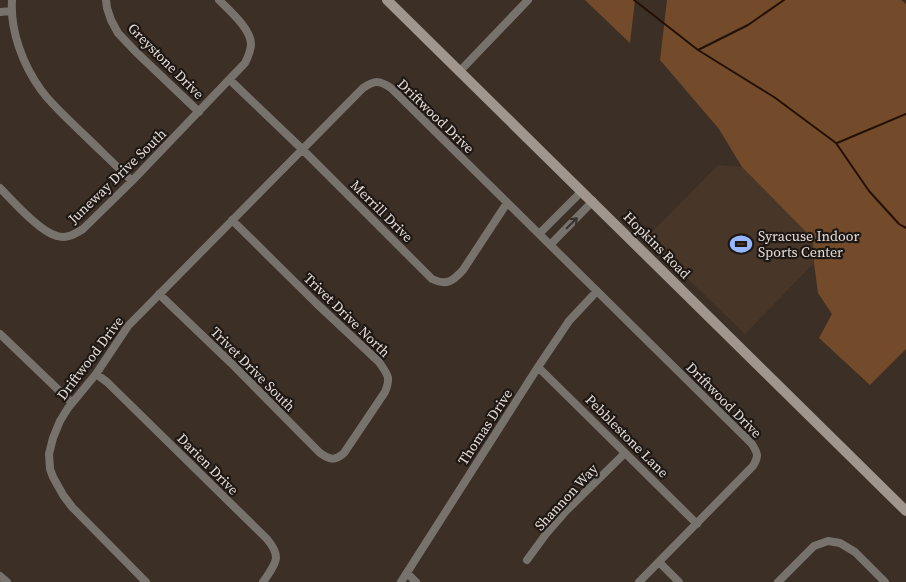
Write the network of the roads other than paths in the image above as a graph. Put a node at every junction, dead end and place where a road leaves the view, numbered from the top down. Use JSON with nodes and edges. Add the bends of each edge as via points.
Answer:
{"nodes":[{"id":1,"x":12,"y":0,"type":"edge"},
{"id":2,"x":106,"y":0,"type":"edge"},
{"id":3,"x":219,"y":0,"type":"edge"},
{"id":4,"x":528,"y":0,"type":"edge"},
{"id":5,"x":391,"y":1,"type":"edge"},
{"id":6,"x":11,"y":11,"type":"junction"},
{"id":7,"x":0,"y":12,"type":"edge"},
{"id":8,"x":459,"y":72,"type":"junction"},
{"id":9,"x":230,"y":80,"type":"junction"},
{"id":10,"x":199,"y":112,"type":"junction"},
{"id":11,"x":302,"y":149,"type":"junction"},
{"id":12,"x":132,"y":181,"type":"junction"},
{"id":13,"x":0,"y":188,"type":"edge"},
{"id":14,"x":582,"y":191,"type":"junction"},
{"id":15,"x":593,"y":202,"type":"junction"},
{"id":16,"x":507,"y":203,"type":"junction"},
{"id":17,"x":232,"y":220,"type":"junction"},
{"id":18,"x":539,"y":234,"type":"junction"},
{"id":19,"x":550,"y":245,"type":"junction"},
{"id":20,"x":597,"y":291,"type":"junction"},
{"id":21,"x":158,"y":294,"type":"junction"},
{"id":22,"x":0,"y":334,"type":"edge"},
{"id":23,"x":538,"y":367,"type":"junction"},
{"id":24,"x":96,"y":374,"type":"junction"},
{"id":25,"x":72,"y":404,"type":"junction"},
{"id":26,"x":625,"y":453,"type":"junction"},
{"id":27,"x":331,"y":459,"type":"joint"},
{"id":28,"x":906,"y":510,"type":"edge"},
{"id":29,"x":697,"y":524,"type":"junction"},
{"id":30,"x":527,"y":560,"type":"dead end"},
{"id":31,"x":659,"y":562,"type":"junction"},
{"id":32,"x":407,"y":573,"type":"junction"},
{"id":33,"x":0,"y":576,"type":"edge"},
{"id":34,"x":6,"y":582,"type":"edge"},
{"id":35,"x":146,"y":582,"type":"edge"},
{"id":36,"x":264,"y":582,"type":"edge"},
{"id":37,"x":401,"y":582,"type":"edge"},
{"id":38,"x":416,"y":582,"type":"edge"},
{"id":39,"x":639,"y":582,"type":"edge"},
{"id":40,"x":679,"y":582,"type":"edge"},
{"id":41,"x":778,"y":582,"type":"edge"},
{"id":42,"x":884,"y":582,"type":"edge"}],
"edges":[{"from":1,"to":6,"type":"street"},
{"from":2,"to":10,"type":"street","name":"Greystone Drive","via":[[118,33]]},
{"from":3,"to":9,"type":"street","name":"Juneway Drive South","via":[[243,26],[251,42],[245,63]]},
{"from":4,"to":8,"type":"street"},
{"from":5,"to":8,"type":"street","name":"Hopkins Road"},
{"from":6,"to":7,"type":"street"},
{"from":6,"to":12,"type":"street","via":[[21,53],[41,90]]},
{"from":8,"to":14,"type":"street","name":"Hopkins Road"},
{"from":9,"to":10,"type":"street","name":"Juneway Drive South"},
{"from":9,"to":11,"type":"street","name":"Merrill Drive"},
{"from":10,"to":12,"type":"street","name":"Juneway Drive South"},
{"from":11,"to":16,"type":"street","name":"Driftwood Drive","via":[[363,88],[378,81],[391,88]]},
{"from":11,"to":16,"type":"street","name":"Merrill Drive","via":[[439,282],[447,283],[463,270]]},
{"from":11,"to":17,"type":"street","name":"Driftwood Drive"},
{"from":12,"to":13,"type":"street","name":"Juneway Drive South","via":[[83,229],[66,237],[45,230]]},
{"from":14,"to":15,"type":"street","name":"Hopkins Road"},
{"from":14,"to":18,"type":"street"},
{"from":19,"to":15,"type":"street","one_way":true},
{"from":15,"to":28,"type":"street","name":"Hopkins Road"},
{"from":16,"to":18,"type":"street","name":"Driftwood Drive"},
{"from":17,"to":21,"type":"street","name":"Driftwood Drive"},
{"from":17,"to":27,"type":"street","name":"Trivet Drive North","via":[[386,372],[388,383],[385,392],[344,453]]},
{"from":18,"to":19,"type":"street","name":"Driftwood Drive"},
{"from":19,"to":20,"type":"street","name":"Driftwood Drive"},
{"from":20,"to":23,"type":"street","name":"Thomas Drive","via":[[569,321]]},
{"from":20,"to":29,"type":"street","name":"Driftwood Drive","via":[[757,452],[758,459],[753,466]]},
{"from":21,"to":24,"type":"street","name":"Driftwood Drive","via":[[128,326]]},
{"from":21,"to":27,"type":"street","name":"Trivet Drive South","via":[[320,453]]},
{"from":22,"to":25,"type":"street"},
{"from":23,"to":26,"type":"street","name":"Pebblestone Lane"},
{"from":23,"to":32,"type":"street","name":"Thomas Drive"},
{"from":24,"to":25,"type":"street","name":"Driftwood Drive"},
{"from":24,"to":36,"type":"street","name":"Darien Drive","via":[[108,382],[274,547],[276,560]]},
{"from":25,"to":35,"type":"street","name":"Driftwood Drive","via":[[53,438],[49,454],[53,477],[72,507]]},
{"from":26,"to":29,"type":"street","name":"Pebblestone Lane"},
{"from":26,"to":30,"type":"street","name":"Shannon Way","via":[[566,511]]},
{"from":29,"to":31,"type":"street","name":"Driftwood Drive"},
{"from":31,"to":39,"type":"street","name":"Driftwood Drive"},
{"from":31,"to":40,"type":"street"},
{"from":32,"to":37,"type":"street","name":"Thomas Drive"},
{"from":32,"to":38,"type":"street"},
{"from":33,"to":34,"type":"street"},
{"from":41,"to":42,"type":"street","via":[[814,546],[828,541],[840,543],[855,552]]}]}
